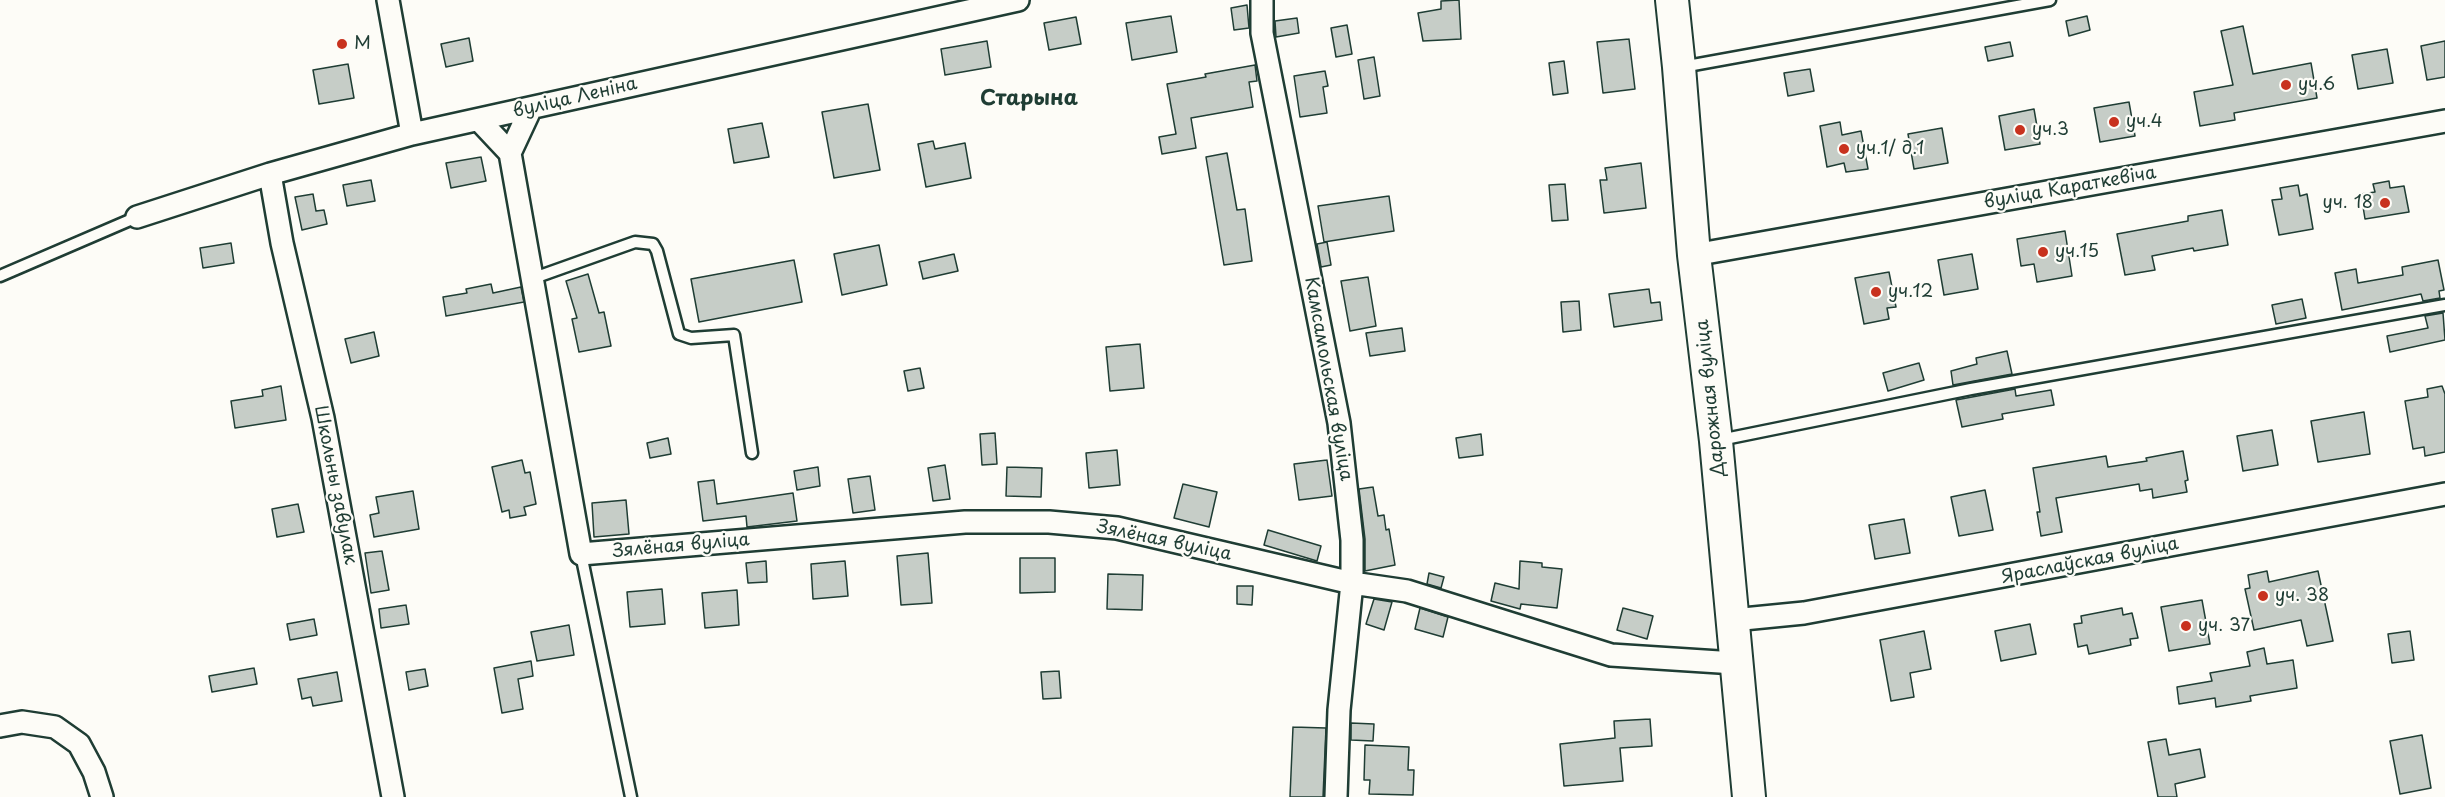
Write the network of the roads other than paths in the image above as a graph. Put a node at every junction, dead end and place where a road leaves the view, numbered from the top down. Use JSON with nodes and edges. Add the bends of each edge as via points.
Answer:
{"nodes":[{"id":1,"x":388,"y":0,"type":"edge"},
{"id":2,"x":1018,"y":0,"type":"edge"},
{"id":3,"x":1262,"y":0,"type":"edge"},
{"id":4,"x":1672,"y":0,"type":"edge"},
{"id":5,"x":2050,"y":0,"type":"edge"},
{"id":6,"x":974,"y":4,"type":"edge"},
{"id":7,"x":1680,"y":67,"type":"junction"},
{"id":8,"x":531,"y":108,"type":"junction"},
{"id":9,"x":479,"y":120,"type":"junction"},
{"id":10,"x":2445,"y":121,"type":"edge"},
{"id":11,"x":412,"y":134,"type":"junction"},
{"id":12,"x":510,"y":153,"type":"junction"},
{"id":13,"x":270,"y":174,"type":"junction"},
{"id":14,"x":137,"y":217,"type":"joint"},
{"id":15,"x":1694,"y":255,"type":"junction"},
{"id":16,"x":0,"y":276,"type":"edge"},
{"id":17,"x":534,"y":278,"type":"junction"},
{"id":18,"x":2445,"y":305,"type":"edge"},
{"id":19,"x":1716,"y":441,"type":"junction"},
{"id":20,"x":752,"y":453,"type":"dead end"},
{"id":21,"x":2445,"y":494,"type":"edge"},
{"id":22,"x":581,"y":554,"type":"junction"},
{"id":23,"x":1352,"y":584,"type":"junction"},
{"id":24,"x":1733,"y":620,"type":"junction"},
{"id":25,"x":1736,"y":663,"type":"junction"},
{"id":26,"x":0,"y":726,"type":"edge"},
{"id":27,"x":102,"y":797,"type":"edge"},
{"id":28,"x":393,"y":797,"type":"edge"},
{"id":29,"x":631,"y":797,"type":"edge"},
{"id":30,"x":1336,"y":797,"type":"edge"},
{"id":31,"x":1749,"y":797,"type":"edge"}],
"edges":[{"from":1,"to":11,"type":"street"},
{"from":2,"to":6,"type":"street","name":"вуліца Леніна"},
{"from":3,"to":23,"type":"street","name":"Камсамольская вуліца","via":[[1262,33],[1339,423],[1352,540]]},
{"from":4,"to":7,"type":"main road","name":"Дарожная вуліца"},
{"from":5,"to":7,"type":"lane"},
{"from":6,"to":8,"type":"street","name":"вуліца Леніна"},
{"from":7,"to":15,"type":"main road","name":"Дарожная вуліца"},
{"from":8,"to":9,"type":"street","name":"вуліца Леніна"},
{"from":8,"to":12,"type":"street"},
{"from":9,"to":11,"type":"street","name":"вуліца Леніна"},
{"from":9,"to":12,"type":"street"},
{"from":10,"to":15,"type":"street","name":"вуліца Караткевіча"},
{"from":11,"to":13,"type":"street","name":"вуліца Леніна"},
{"from":12,"to":17,"type":"street"},
{"from":13,"to":14,"type":"street","name":"вуліца Леніна"},
{"from":13,"to":28,"type":"street","name":"Школьны завулак","via":[[323,418]]},
{"from":14,"to":16,"type":"lane"},
{"from":15,"to":19,"type":"main road","name":"Дарожная вуліца"},
{"from":17,"to":20,"type":"lane","via":[[635,242],[653,244],[679,334],[691,338],[734,335]]},
{"from":17,"to":22,"type":"street"},
{"from":18,"to":19,"type":"lane","via":[[1971,389]]},
{"from":19,"to":24,"type":"main road","name":"Дарожная вуліца"},
{"from":21,"to":24,"type":"street","name":"Яраслаўская вуліца","via":[[1804,613]]},
{"from":22,"to":23,"type":"street","name":"Зялёная вуліца","via":[[965,522],[1049,522],[1117,528]]},
{"from":22,"to":29,"type":"lane"},
{"from":23,"to":25,"type":"street","name":"Зялёная вуліца","via":[[1407,591],[1611,655]]},
{"from":23,"to":30,"type":"street","name":"Камсамольская вуліца","via":[[1339,710]]},
{"from":24,"to":25,"type":"main road","name":"Дарожная вуліца"},
{"from":25,"to":31,"type":"main road","name":"Дарожная вуліца"},
{"from":26,"to":27,"type":"street","via":[[22,722],[55,727],[79,744]]}]}
